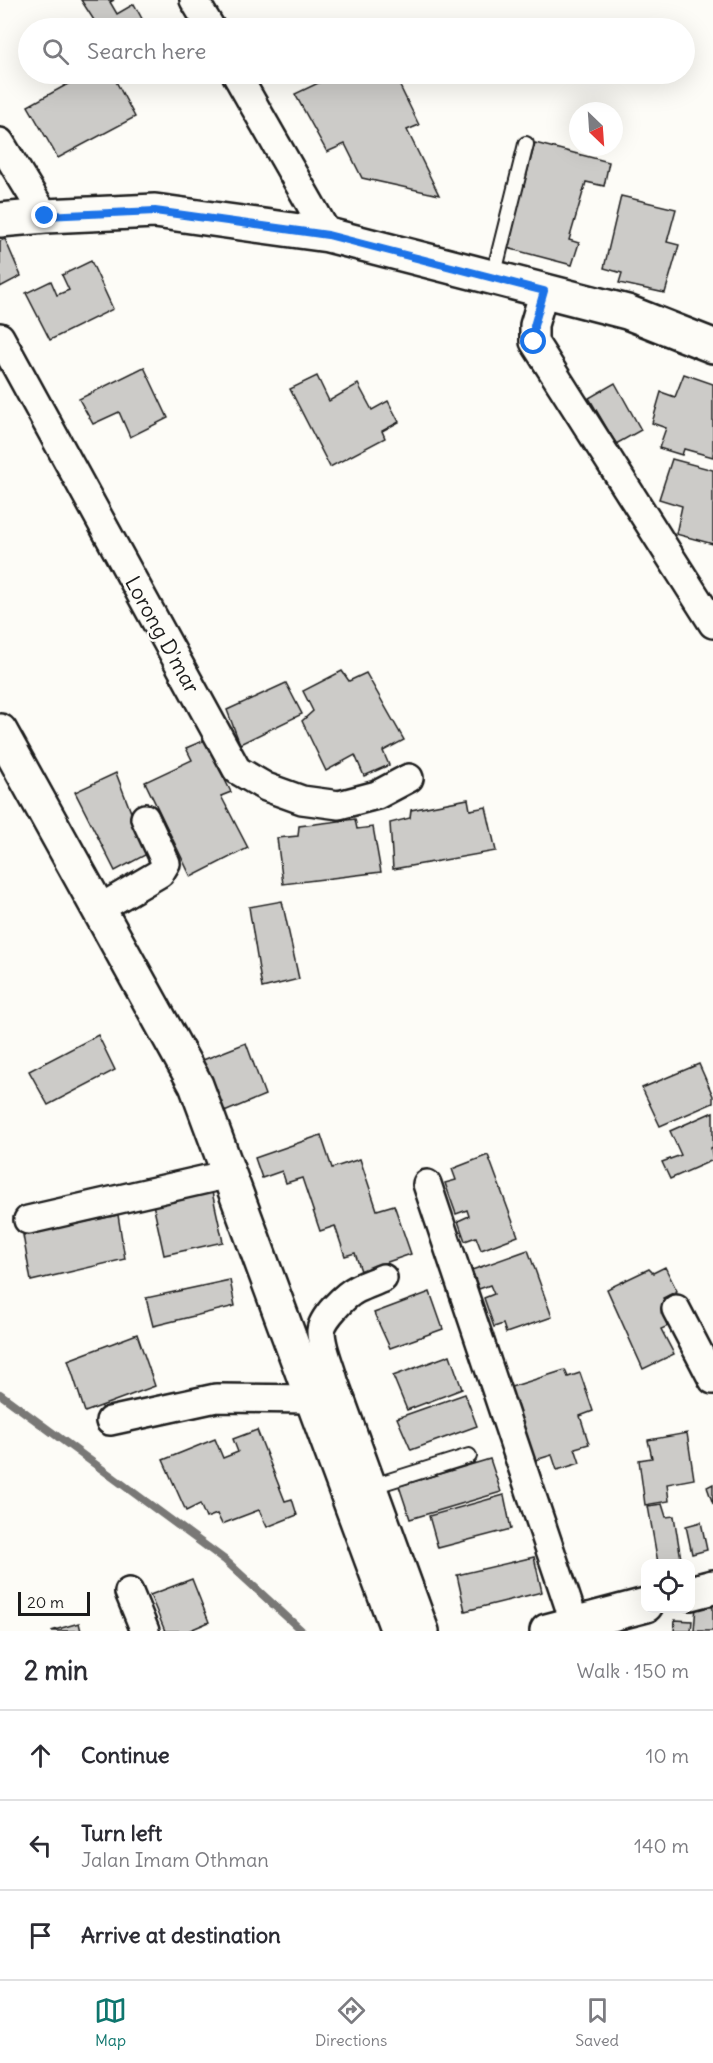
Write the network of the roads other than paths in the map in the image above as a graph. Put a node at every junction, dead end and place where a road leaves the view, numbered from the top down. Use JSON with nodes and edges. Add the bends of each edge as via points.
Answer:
{"nodes":[{"id":1,"x":194,"y":0,"type":"edge"},
{"id":2,"x":205,"y":18,"type":"edge"},
{"id":3,"x":242,"y":84,"type":"edge"},
{"id":4,"x":0,"y":142,"type":"edge"},
{"id":5,"x":526,"y":144,"type":"dead end"},
{"id":6,"x":45,"y":216,"type":"junction"},
{"id":7,"x":0,"y":220,"type":"edge"},
{"id":8,"x":328,"y":235,"type":"junction"},
{"id":9,"x":493,"y":278,"type":"junction"},
{"id":10,"x":544,"y":291,"type":"junction"},
{"id":11,"x":0,"y":337,"type":"edge"},
{"id":12,"x":713,"y":346,"type":"edge"},
{"id":13,"x":713,"y":624,"type":"edge"},
{"id":14,"x":0,"y":731,"type":"edge"},
{"id":15,"x":409,"y":778,"type":"dead end"},
{"id":16,"x":145,"y":818,"type":"dead end"},
{"id":17,"x":99,"y":909,"type":"junction"},
{"id":18,"x":230,"y":1174,"type":"junction"},
{"id":19,"x":427,"y":1184,"type":"dead end"},
{"id":20,"x":28,"y":1220,"type":"dead end"},
{"id":21,"x":383,"y":1278,"type":"dead end"},
{"id":22,"x":676,"y":1309,"type":"dead end"},
{"id":23,"x":713,"y":1380,"type":"edge"},
{"id":24,"x":312,"y":1398,"type":"junction"},
{"id":25,"x":110,"y":1421,"type":"dead end"},
{"id":26,"x":469,"y":1456,"type":"dead end"},
{"id":27,"x":373,"y":1486,"type":"junction"},
{"id":28,"x":713,"y":1587,"type":"edge"},
{"id":29,"x":129,"y":1592,"type":"dead end"},
{"id":30,"x":695,"y":1592,"type":"edge"},
{"id":31,"x":641,"y":1606,"type":"edge"},
{"id":32,"x":561,"y":1627,"type":"edge"},
{"id":33,"x":145,"y":1631,"type":"edge"},
{"id":34,"x":398,"y":1631,"type":"edge"},
{"id":35,"x":425,"y":1631,"type":"edge"}],
"edges":[{"from":1,"to":2,"type":"street"},
{"from":3,"to":8,"type":"street"},
{"from":4,"to":6,"type":"street"},
{"from":5,"to":9,"type":"lane"},
{"from":6,"to":7,"type":"street"},
{"from":6,"to":8,"type":"street","via":[[155,211]]},
{"from":8,"to":9,"type":"street"},
{"from":9,"to":10,"type":"street"},
{"from":10,"to":12,"type":"street","via":[[627,312]]},
{"from":10,"to":13,"type":"street","via":[[534,326],[534,342]]},
{"from":11,"to":15,"type":"street","name":"Lorong D'mar","via":[[237,770],[266,787],[302,800],[339,805],[376,795]]},
{"from":14,"to":17,"type":"street"},
{"from":16,"to":17,"type":"street","via":[[166,863],[160,873]]},
{"from":17,"to":18,"type":"street","via":[[196,1085]]},
{"from":18,"to":20,"type":"street"},
{"from":18,"to":24,"type":"street"},
{"from":19,"to":32,"type":"street"},
{"from":21,"to":27,"type":"street","via":[[355,1290],[324,1320],[321,1330],[334,1381]]},
{"from":22,"to":23,"type":"street"},
{"from":24,"to":25,"type":"street","via":[[216,1398]]},
{"from":24,"to":34,"type":"street"},
{"from":26,"to":27,"type":"lane"},
{"from":27,"to":35,"type":"street"},
{"from":28,"to":30,"type":"street"},
{"from":29,"to":33,"type":"street"},
{"from":31,"to":32,"type":"street"}]}
